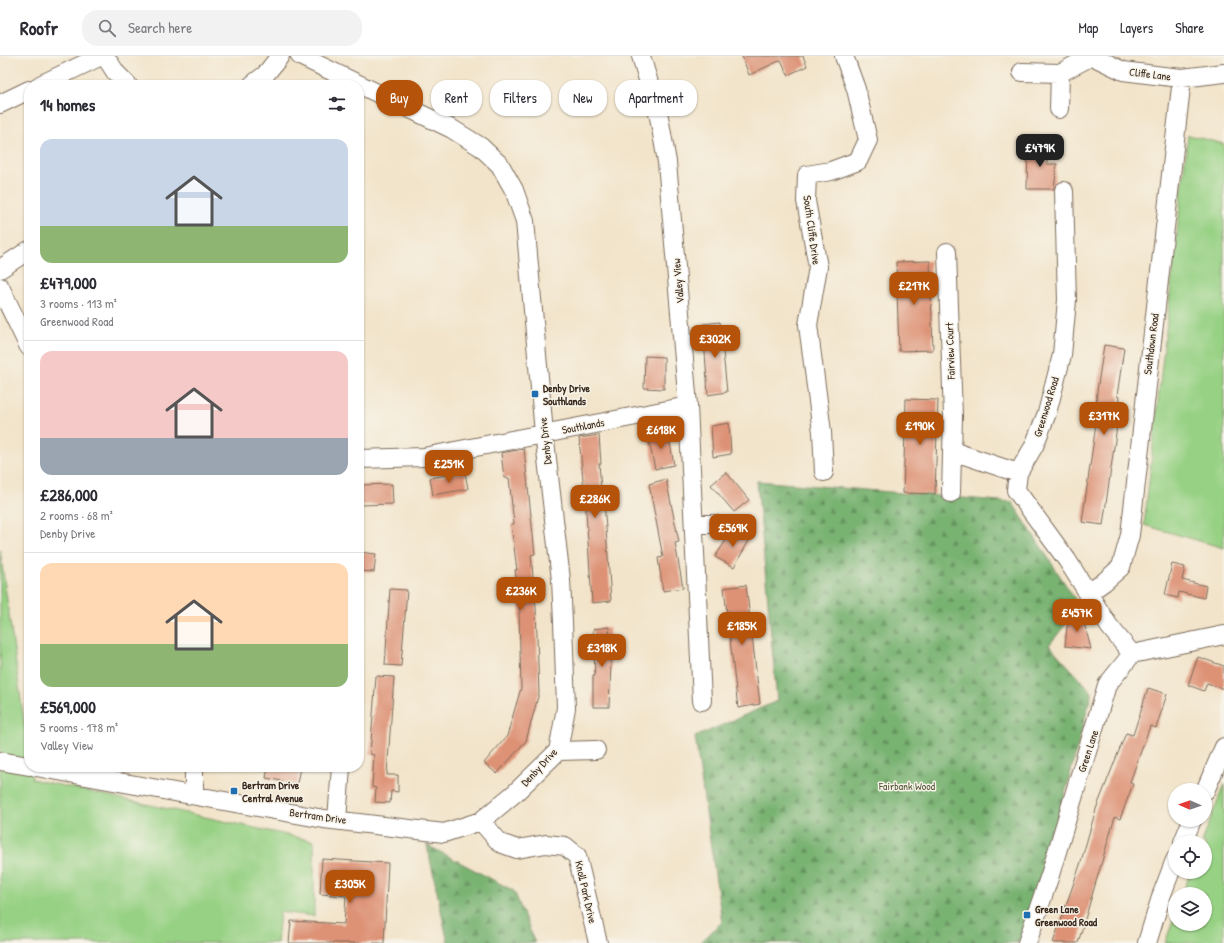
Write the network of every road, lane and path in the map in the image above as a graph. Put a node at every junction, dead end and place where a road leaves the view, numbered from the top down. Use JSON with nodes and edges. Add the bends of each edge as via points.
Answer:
{"nodes":[{"id":1,"x":102,"y":56,"type":"edge"},
{"id":2,"x":105,"y":56,"type":"edge"},
{"id":3,"x":280,"y":56,"type":"edge"},
{"id":4,"x":300,"y":56,"type":"edge"},
{"id":5,"x":640,"y":56,"type":"edge"},
{"id":6,"x":844,"y":56,"type":"edge"},
{"id":7,"x":1092,"y":56,"type":"edge"},
{"id":8,"x":1022,"y":72,"type":"dead end"},
{"id":9,"x":1224,"y":73,"type":"edge"},
{"id":10,"x":1060,"y":74,"type":"junction"},
{"id":11,"x":1182,"y":78,"type":"junction"},
{"id":12,"x":51,"y":80,"type":"edge"},
{"id":13,"x":123,"y":80,"type":"edge"},
{"id":14,"x":258,"y":80,"type":"edge"},
{"id":15,"x":350,"y":80,"type":"edge"},
{"id":16,"x":364,"y":87,"type":"edge"},
{"id":17,"x":24,"y":92,"type":"edge"},
{"id":18,"x":0,"y":104,"type":"edge"},
{"id":19,"x":1059,"y":109,"type":"dead end"},
{"id":20,"x":1064,"y":191,"type":"dead end"},
{"id":21,"x":947,"y":252,"type":"dead end"},
{"id":22,"x":24,"y":253,"type":"edge"},
{"id":23,"x":0,"y":269,"type":"edge"},
{"id":24,"x":0,"y":287,"type":"edge"},
{"id":25,"x":24,"y":337,"type":"edge"},
{"id":26,"x":688,"y":406,"type":"junction"},
{"id":27,"x":544,"y":433,"type":"junction"},
{"id":28,"x":952,"y":451,"type":"junction"},
{"id":29,"x":364,"y":459,"type":"edge"},
{"id":30,"x":824,"y":472,"type":"dead end"},
{"id":31,"x":1018,"y":473,"type":"junction"},
{"id":32,"x":950,"y":493,"type":"dead end"},
{"id":33,"x":694,"y":524,"type":"junction"},
{"id":34,"x":714,"y":524,"type":"dead end"},
{"id":35,"x":1087,"y":594,"type":"junction"},
{"id":36,"x":1224,"y":635,"type":"edge"},
{"id":37,"x":1132,"y":654,"type":"junction"},
{"id":38,"x":702,"y":701,"type":"dead end"},
{"id":39,"x":1224,"y":747,"type":"edge"},
{"id":40,"x":596,"y":750,"type":"dead end"},
{"id":41,"x":558,"y":751,"type":"junction"},
{"id":42,"x":0,"y":761,"type":"edge"},
{"id":43,"x":24,"y":765,"type":"edge"},
{"id":44,"x":77,"y":772,"type":"edge"},
{"id":45,"x":194,"y":772,"type":"edge"},
{"id":46,"x":341,"y":772,"type":"edge"},
{"id":47,"x":1208,"y":783,"type":"edge"},
{"id":48,"x":194,"y":794,"type":"junction"},
{"id":49,"x":337,"y":820,"type":"junction"},
{"id":50,"x":481,"y":822,"type":"junction"},
{"id":51,"x":1168,"y":878,"type":"edge"},
{"id":52,"x":598,"y":943,"type":"edge"},
{"id":53,"x":1027,"y":943,"type":"edge"},
{"id":54,"x":1147,"y":943,"type":"edge"}],
"edges":[{"from":1,"to":12,"type":"street"},
{"from":2,"to":13,"type":"street"},
{"from":3,"to":14,"type":"street"},
{"from":4,"to":15,"type":"street","name":"Denby Drive"},
{"from":5,"to":26,"type":"street","name":"Valley View","via":[[659,117],[667,162]]},
{"from":6,"to":30,"type":"street","name":"South Cliffe Drive","via":[[856,89],[868,140],[858,161],[831,171],[807,175],[806,200],[818,267],[808,326],[822,432]]},
{"from":7,"to":10,"type":"street","name":"Cliffe Lane"},
{"from":7,"to":11,"type":"street","name":"Cliffe Lane","via":[[1123,71]]},
{"from":8,"to":10,"type":"street"},
{"from":9,"to":11,"type":"street","name":"Cliffe Lane"},
{"from":10,"to":19,"type":"street"},
{"from":11,"to":35,"type":"street","name":"Southdown Road","via":[[1130,535],[1121,567]]},
{"from":16,"to":27,"type":"street","name":"Denby Drive","via":[[452,129],[481,147],[500,165],[514,190],[525,221]]},
{"from":17,"to":18,"type":"street"},
{"from":20,"to":31,"type":"street","name":"Greenwood Road","via":[[1067,300],[1062,355],[1047,413],[1034,446]]},
{"from":21,"to":28,"type":"street","name":"Fairview Court"},
{"from":22,"to":23,"type":"street"},
{"from":24,"to":25,"type":"street"},
{"from":26,"to":27,"type":"street","name":"Southlands"},
{"from":26,"to":33,"type":"street","name":"Valley View"},
{"from":27,"to":29,"type":"street","name":"Southlands","via":[[424,457]]},
{"from":27,"to":41,"type":"street","name":"Denby Drive","via":[[561,580],[563,622],[566,708]]},
{"from":28,"to":31,"type":"street"},
{"from":28,"to":32,"type":"street","name":"Fairview Court"},
{"from":31,"to":35,"type":"street","name":"Greenwood Road","via":[[1016,490],[1067,560]]},
{"from":33,"to":34,"type":"street"},
{"from":33,"to":38,"type":"street","name":"Valley View"},
{"from":35,"to":37,"type":"street","name":"Greenwood Road"},
{"from":36,"to":37,"type":"street"},
{"from":37,"to":53,"type":"street","name":"Green Lane","via":[[1107,685]]},
{"from":39,"to":47,"type":"street"},
{"from":40,"to":41,"type":"street"},
{"from":41,"to":50,"type":"street","name":"Denby Drive"},
{"from":42,"to":43,"type":"street"},
{"from":44,"to":48,"type":"street","name":"Bertram Drive"},
{"from":45,"to":48,"type":"street"},
{"from":46,"to":49,"type":"street"},
{"from":48,"to":49,"type":"street","name":"Bertram Drive"},
{"from":49,"to":50,"type":"street","name":"Bertram Drive","via":[[444,833]]},
{"from":50,"to":52,"type":"street","name":"Knoll Park Drive","via":[[500,843],[517,849],[546,844],[565,846],[577,856]]},
{"from":51,"to":54,"type":"street"}]}
